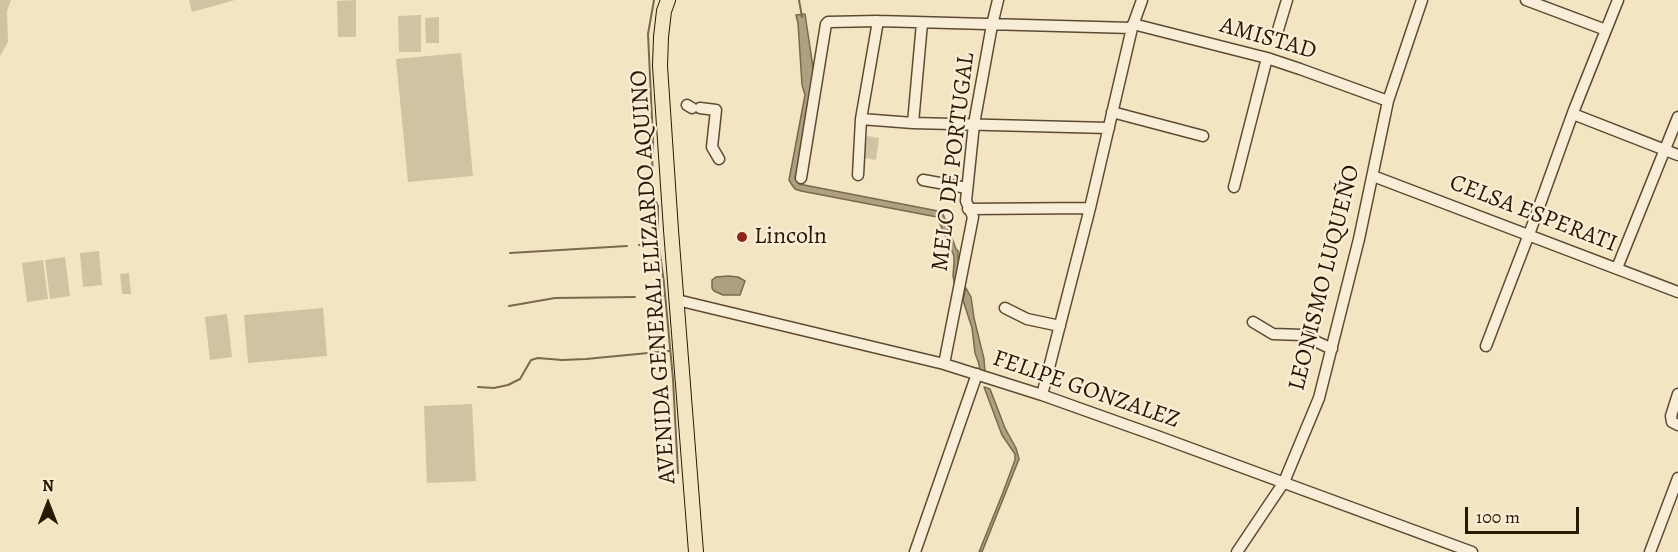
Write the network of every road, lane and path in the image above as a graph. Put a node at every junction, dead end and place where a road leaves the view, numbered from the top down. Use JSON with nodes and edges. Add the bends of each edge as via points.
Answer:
{"nodes":[{"id":1,"x":668,"y":0,"type":"edge"},
{"id":2,"x":998,"y":0,"type":"edge"},
{"id":3,"x":1142,"y":0,"type":"edge"},
{"id":4,"x":1287,"y":0,"type":"edge"},
{"id":5,"x":1422,"y":0,"type":"edge"},
{"id":6,"x":1526,"y":0,"type":"edge"},
{"id":7,"x":1618,"y":0,"type":"edge"},
{"id":8,"x":878,"y":21,"type":"junction"},
{"id":9,"x":922,"y":23,"type":"junction"},
{"id":10,"x":992,"y":25,"type":"junction"},
{"id":11,"x":1133,"y":26,"type":"junction"},
{"id":12,"x":1278,"y":30,"type":"dead end"},
{"id":13,"x":1606,"y":30,"type":"junction"},
{"id":14,"x":1267,"y":58,"type":"junction"},
{"id":15,"x":1388,"y":101,"type":"junction"},
{"id":16,"x":697,"y":107,"type":"dead end"},
{"id":17,"x":1112,"y":112,"type":"junction"},
{"id":18,"x":1573,"y":114,"type":"junction"},
{"id":19,"x":1678,"y":117,"type":"edge"},
{"id":20,"x":861,"y":119,"type":"junction"},
{"id":21,"x":913,"y":123,"type":"junction"},
{"id":22,"x":974,"y":124,"type":"junction"},
{"id":23,"x":1109,"y":128,"type":"junction"},
{"id":24,"x":1203,"y":136,"type":"dead end"},
{"id":25,"x":1664,"y":150,"type":"junction"},
{"id":26,"x":1678,"y":155,"type":"edge"},
{"id":27,"x":719,"y":159,"type":"dead end"},
{"id":28,"x":1374,"y":172,"type":"junction"},
{"id":29,"x":858,"y":175,"type":"dead end"},
{"id":30,"x":801,"y":178,"type":"dead end"},
{"id":31,"x":924,"y":180,"type":"dead end"},
{"id":32,"x":1234,"y":187,"type":"dead end"},
{"id":33,"x":967,"y":188,"type":"junction"},
{"id":34,"x":1090,"y":208,"type":"junction"},
{"id":35,"x":968,"y":209,"type":"junction"},
{"id":36,"x":1530,"y":232,"type":"junction"},
{"id":37,"x":1618,"y":265,"type":"junction"},
{"id":38,"x":1678,"y":285,"type":"edge"},
{"id":39,"x":1678,"y":292,"type":"edge"},
{"id":40,"x":677,"y":300,"type":"junction"},
{"id":41,"x":1005,"y":309,"type":"dead end"},
{"id":42,"x":1253,"y":322,"type":"dead end"},
{"id":43,"x":1060,"y":326,"type":"junction"},
{"id":44,"x":1486,"y":346,"type":"dead end"},
{"id":45,"x":1332,"y":349,"type":"junction"},
{"id":46,"x":945,"y":364,"type":"junction"},
{"id":47,"x":977,"y":374,"type":"junction"},
{"id":48,"x":1678,"y":394,"type":"edge"},
{"id":49,"x":1042,"y":395,"type":"junction"},
{"id":50,"x":1675,"y":421,"type":"edge"},
{"id":51,"x":1678,"y":478,"type":"edge"},
{"id":52,"x":1284,"y":482,"type":"junction"},
{"id":53,"x":696,"y":552,"type":"edge"},
{"id":54,"x":915,"y":552,"type":"edge"},
{"id":55,"x":1239,"y":552,"type":"edge"},
{"id":56,"x":1472,"y":552,"type":"edge"},
{"id":57,"x":1650,"y":552,"type":"edge"}],
"edges":[{"from":1,"to":40,"type":"main road","name":"AVENIDA GENERAL ELIZARDO AQUINO","via":[[660,66]]},
{"from":2,"to":10,"type":"street","name":"MELO DE PORTUGAL"},
{"from":3,"to":11,"type":"street"},
{"from":4,"to":12,"type":"street"},
{"from":5,"to":15,"type":"street","name":"LEONISMO LUQUEÑO"},
{"from":6,"to":13,"type":"street"},
{"from":7,"to":13,"type":"street"},
{"from":8,"to":9,"type":"street","name":"AMISTAD"},
{"from":8,"to":20,"type":"street"},
{"from":8,"to":30,"type":"street","name":"AMISTAD","via":[[826,24]]},
{"from":9,"to":10,"type":"street","name":"AMISTAD"},
{"from":9,"to":21,"type":"street"},
{"from":10,"to":11,"type":"street","name":"AMISTAD"},
{"from":10,"to":22,"type":"street","name":"MELO DE PORTUGAL"},
{"from":11,"to":14,"type":"street","name":"AMISTAD"},
{"from":11,"to":17,"type":"street"},
{"from":13,"to":18,"type":"street"},
{"from":14,"to":15,"type":"street","name":"AMISTAD"},
{"from":14,"to":32,"type":"street"},
{"from":15,"to":28,"type":"street","name":"LEONISMO LUQUEÑO"},
{"from":16,"to":27,"type":"street","via":[[715,121],[712,147]]},
{"from":17,"to":23,"type":"street"},
{"from":17,"to":24,"type":"street"},
{"from":18,"to":25,"type":"street"},
{"from":18,"to":36,"type":"street"},
{"from":19,"to":25,"type":"street"},
{"from":20,"to":21,"type":"street"},
{"from":20,"to":29,"type":"street"},
{"from":21,"to":22,"type":"street"},
{"from":22,"to":23,"type":"street"},
{"from":22,"to":33,"type":"street","name":"MELO DE PORTUGAL"},
{"from":23,"to":34,"type":"street"},
{"from":25,"to":26,"type":"street"},
{"from":25,"to":37,"type":"street"},
{"from":28,"to":36,"type":"street","name":"CELSA ESPERATI"},
{"from":28,"to":45,"type":"street","name":"LEONISMO LUQUEÑO"},
{"from":31,"to":33,"type":"street"},
{"from":33,"to":35,"type":"street","name":"MELO DE PORTUGAL"},
{"from":34,"to":35,"type":"street"},
{"from":34,"to":43,"type":"street"},
{"from":35,"to":46,"type":"street","name":"MELO DE PORTUGAL","via":[[972,217]]},
{"from":36,"to":37,"type":"street","name":"CELSA ESPERATI"},
{"from":36,"to":44,"type":"street"},
{"from":37,"to":38,"type":"street","name":"CELSA ESPERATI"},
{"from":37,"to":39,"type":"street","name":"CELSA ESPERATI"},
{"from":40,"to":46,"type":"street","name":"FELIPE GONZALEZ"},
{"from":40,"to":53,"type":"main road","name":"AVENIDA GENERAL ELIZARDO AQUINO"},
{"from":41,"to":43,"type":"street","via":[[1027,319]]},
{"from":42,"to":45,"type":"street","via":[[1270,332],[1302,335]]},
{"from":43,"to":49,"type":"street"},
{"from":45,"to":52,"type":"street","name":"LEONISMO LUQUEÑO","via":[[1319,398]]},
{"from":46,"to":47,"type":"street","name":"FELIPE GONZALEZ"},
{"from":47,"to":49,"type":"street","name":"FELIPE GONZALEZ"},
{"from":47,"to":54,"type":"street"},
{"from":48,"to":50,"type":"street"},
{"from":49,"to":52,"type":"street","name":"FELIPE GONZALEZ"},
{"from":51,"to":57,"type":"street"},
{"from":52,"to":55,"type":"street","name":"LEONISMO LUQUEÑO"},
{"from":52,"to":56,"type":"street","name":"FELIPE GONZALEZ"}]}
